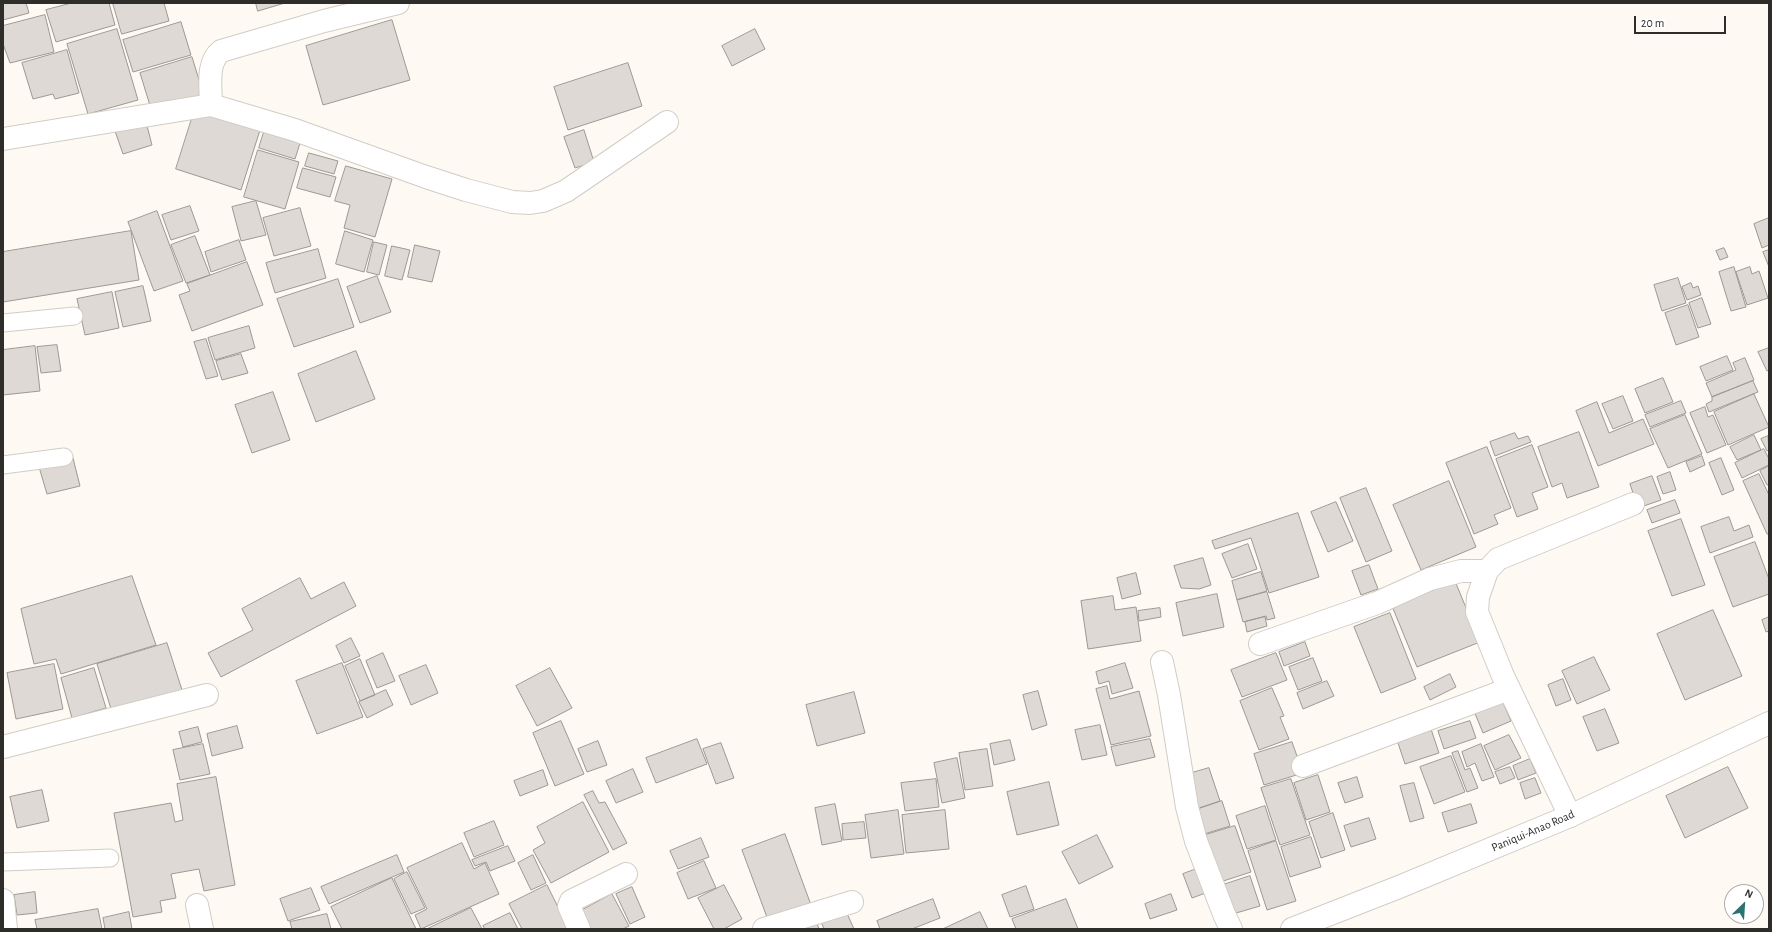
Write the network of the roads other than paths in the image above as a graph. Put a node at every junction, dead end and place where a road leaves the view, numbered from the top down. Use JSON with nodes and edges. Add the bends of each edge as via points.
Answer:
{"nodes":[{"id":1,"x":398,"y":3,"type":"edge"},
{"id":2,"x":211,"y":105,"type":"junction"},
{"id":3,"x":667,"y":122,"type":"dead end"},
{"id":4,"x":3,"y":139,"type":"edge"},
{"id":5,"x":74,"y":316,"type":"dead end"},
{"id":6,"x":3,"y":323,"type":"edge"},
{"id":7,"x":64,"y":457,"type":"dead end"},
{"id":8,"x":3,"y":465,"type":"edge"},
{"id":9,"x":1633,"y":504,"type":"dead end"},
{"id":10,"x":1487,"y":571,"type":"junction"},
{"id":11,"x":1260,"y":644,"type":"dead end"},
{"id":12,"x":1162,"y":662,"type":"dead end"},
{"id":13,"x":1509,"y":689,"type":"junction"},
{"id":14,"x":207,"y":695,"type":"dead end"},
{"id":15,"x":1769,"y":723,"type":"edge"},
{"id":16,"x":3,"y":747,"type":"edge"},
{"id":17,"x":1303,"y":766,"type":"dead end"},
{"id":18,"x":1570,"y":816,"type":"junction"},
{"id":19,"x":110,"y":858,"type":"dead end"},
{"id":20,"x":3,"y":862,"type":"edge"},
{"id":21,"x":626,"y":874,"type":"dead end"},
{"id":22,"x":3,"y":900,"type":"edge"},
{"id":23,"x":852,"y":902,"type":"dead end"},
{"id":24,"x":197,"y":905,"type":"dead end"},
{"id":25,"x":6,"y":929,"type":"edge"},
{"id":26,"x":202,"y":929,"type":"edge"},
{"id":27,"x":579,"y":929,"type":"edge"},
{"id":28,"x":764,"y":929,"type":"edge"},
{"id":29,"x":1231,"y":929,"type":"edge"},
{"id":30,"x":1292,"y":929,"type":"edge"}],
"edges":[{"from":1,"to":2,"type":"street","via":[[221,51],[214,56],[211,68]]},
{"from":2,"to":3,"type":"street","via":[[295,130],[466,190],[530,204],[566,191]]},
{"from":2,"to":4,"type":"street"},
{"from":5,"to":6,"type":"lane"},
{"from":7,"to":8,"type":"lane"},
{"from":9,"to":10,"type":"street","via":[[1498,559]]},
{"from":10,"to":11,"type":"street","via":[[1461,571],[1430,579],[1377,603]]},
{"from":10,"to":13,"type":"street","via":[[1478,597],[1477,612]]},
{"from":12,"to":29,"type":"street","via":[[1187,807],[1196,841]]},
{"from":13,"to":17,"type":"street"},
{"from":13,"to":18,"type":"street"},
{"from":14,"to":16,"type":"street"},
{"from":15,"to":18,"type":"street","name":"Paniqui-Anao Road"},
{"from":18,"to":30,"type":"street","name":"Paniqui-Anao Road"},
{"from":19,"to":20,"type":"lane"},
{"from":21,"to":27,"type":"street","via":[[571,901],[569,906]]},
{"from":22,"to":25,"type":"street"},
{"from":23,"to":28,"type":"street"},
{"from":24,"to":26,"type":"street"}]}
